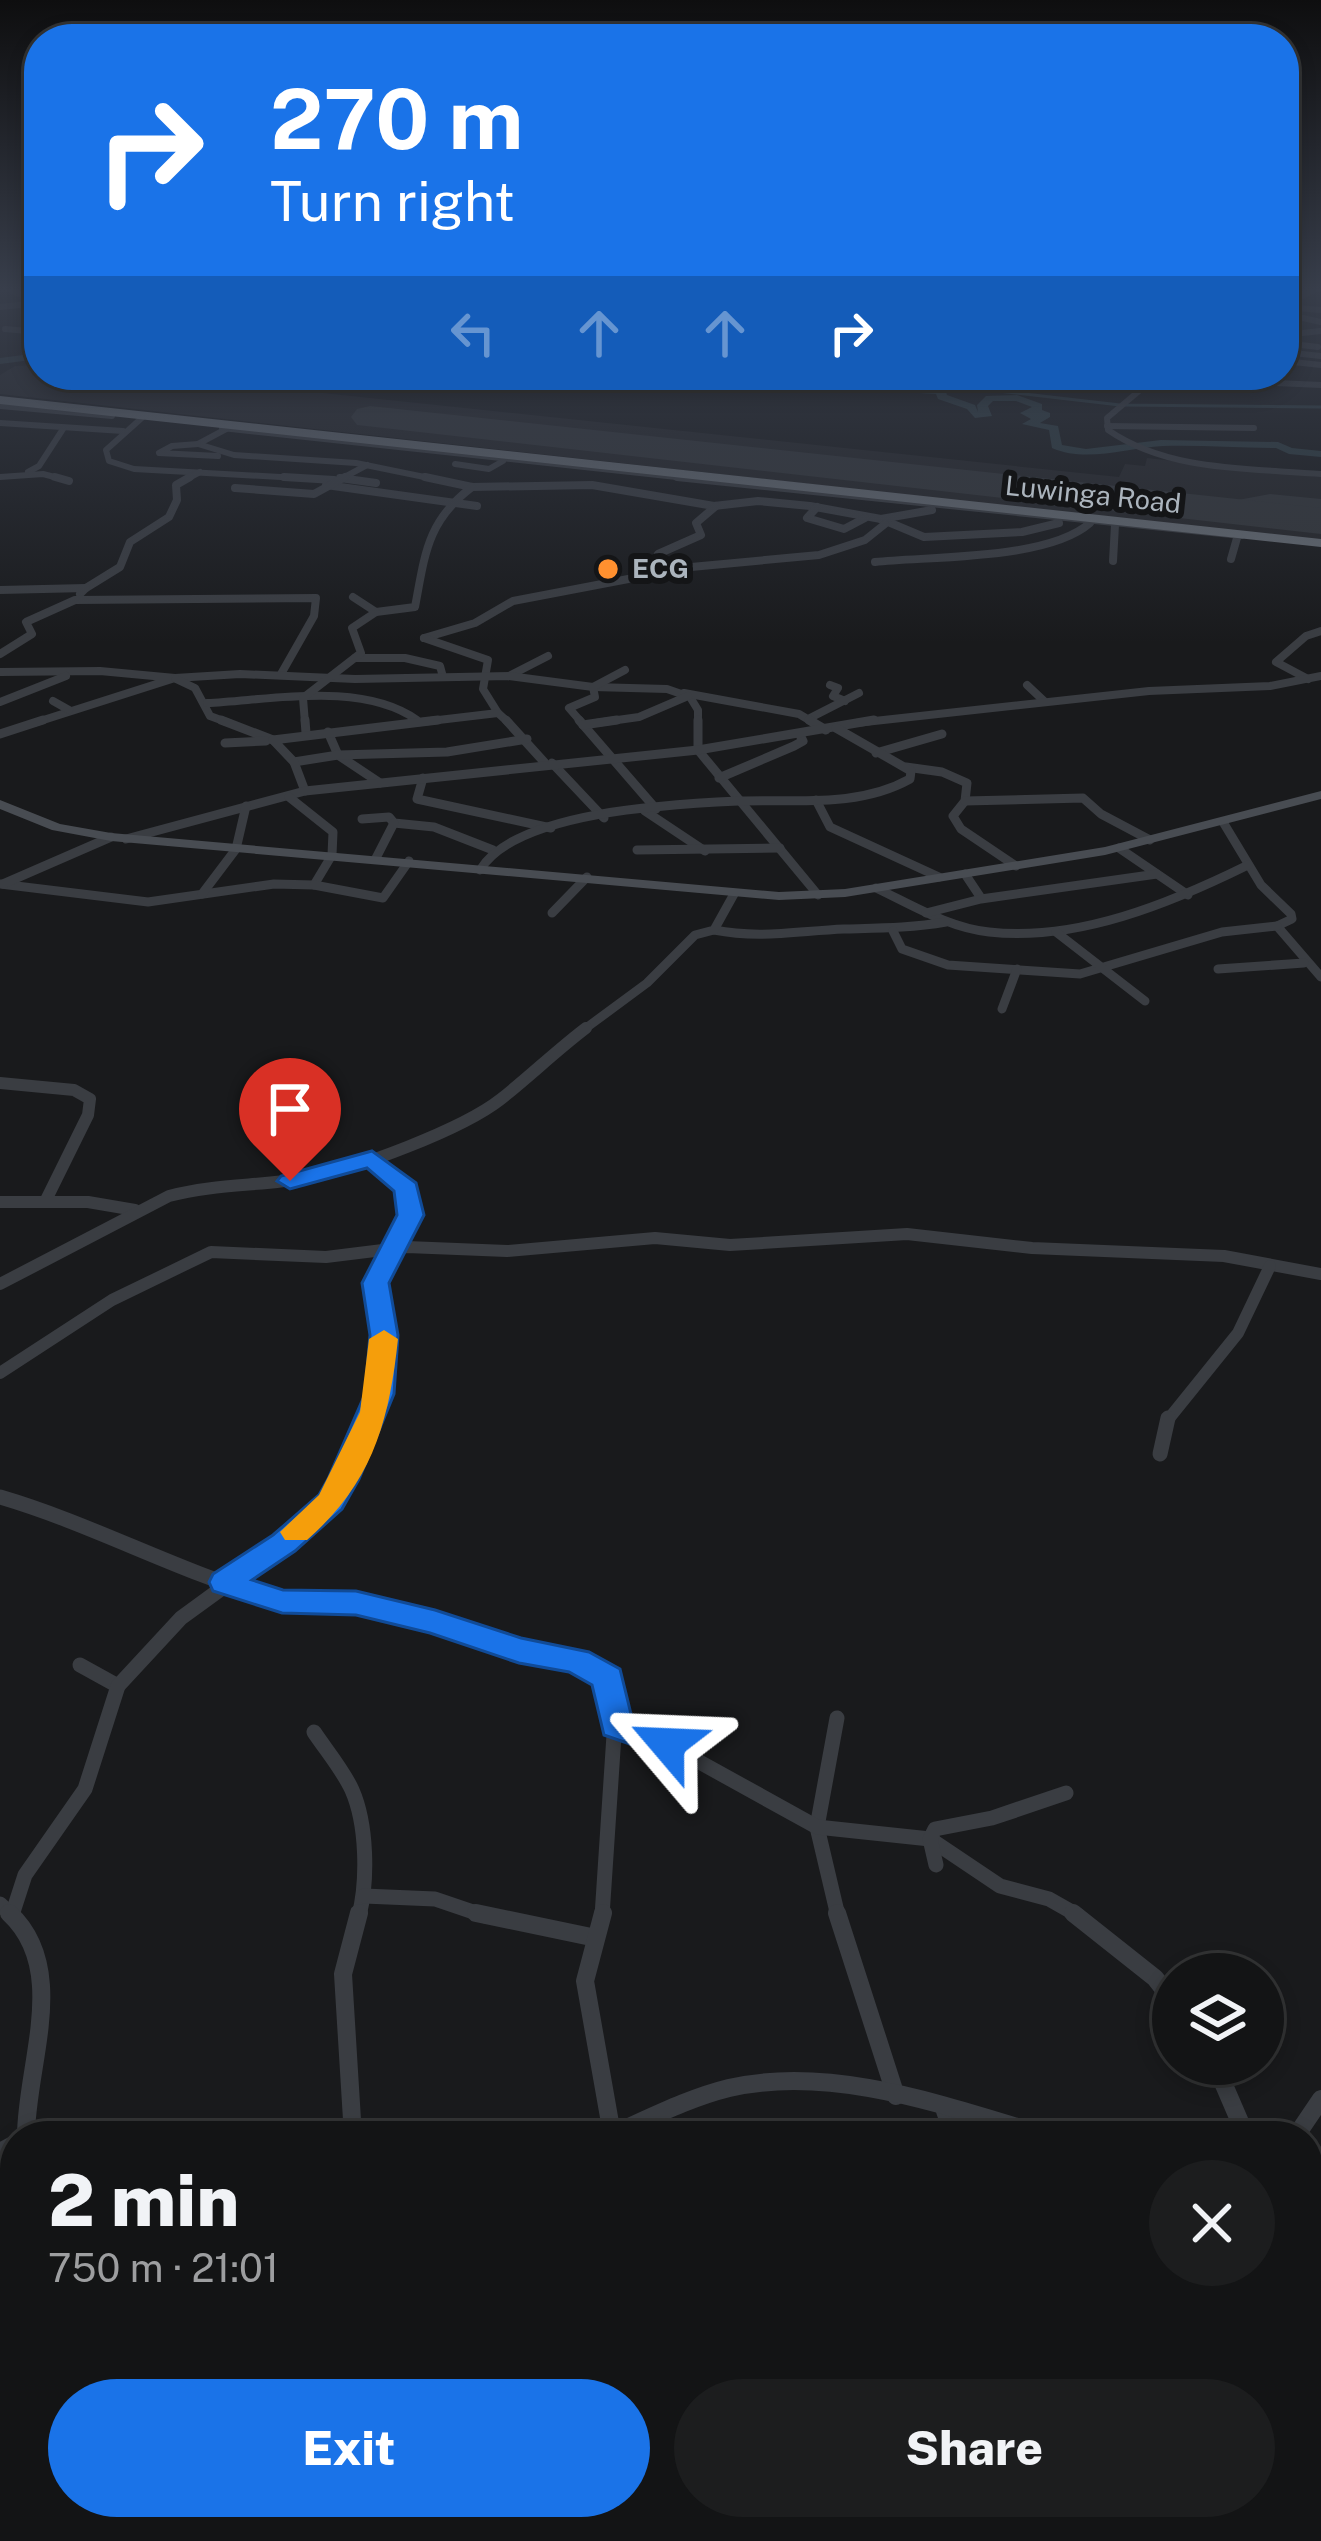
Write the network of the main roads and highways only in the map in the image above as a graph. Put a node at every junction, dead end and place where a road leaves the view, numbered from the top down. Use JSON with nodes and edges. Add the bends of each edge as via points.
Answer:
{"nodes":[{"id":1,"x":28,"y":406,"type":"edge"},
{"id":2,"x":1321,"y":544,"type":"edge"}],
"edges":[{"from":1,"to":2,"type":"highway","name":"Luwinga Road"}]}
